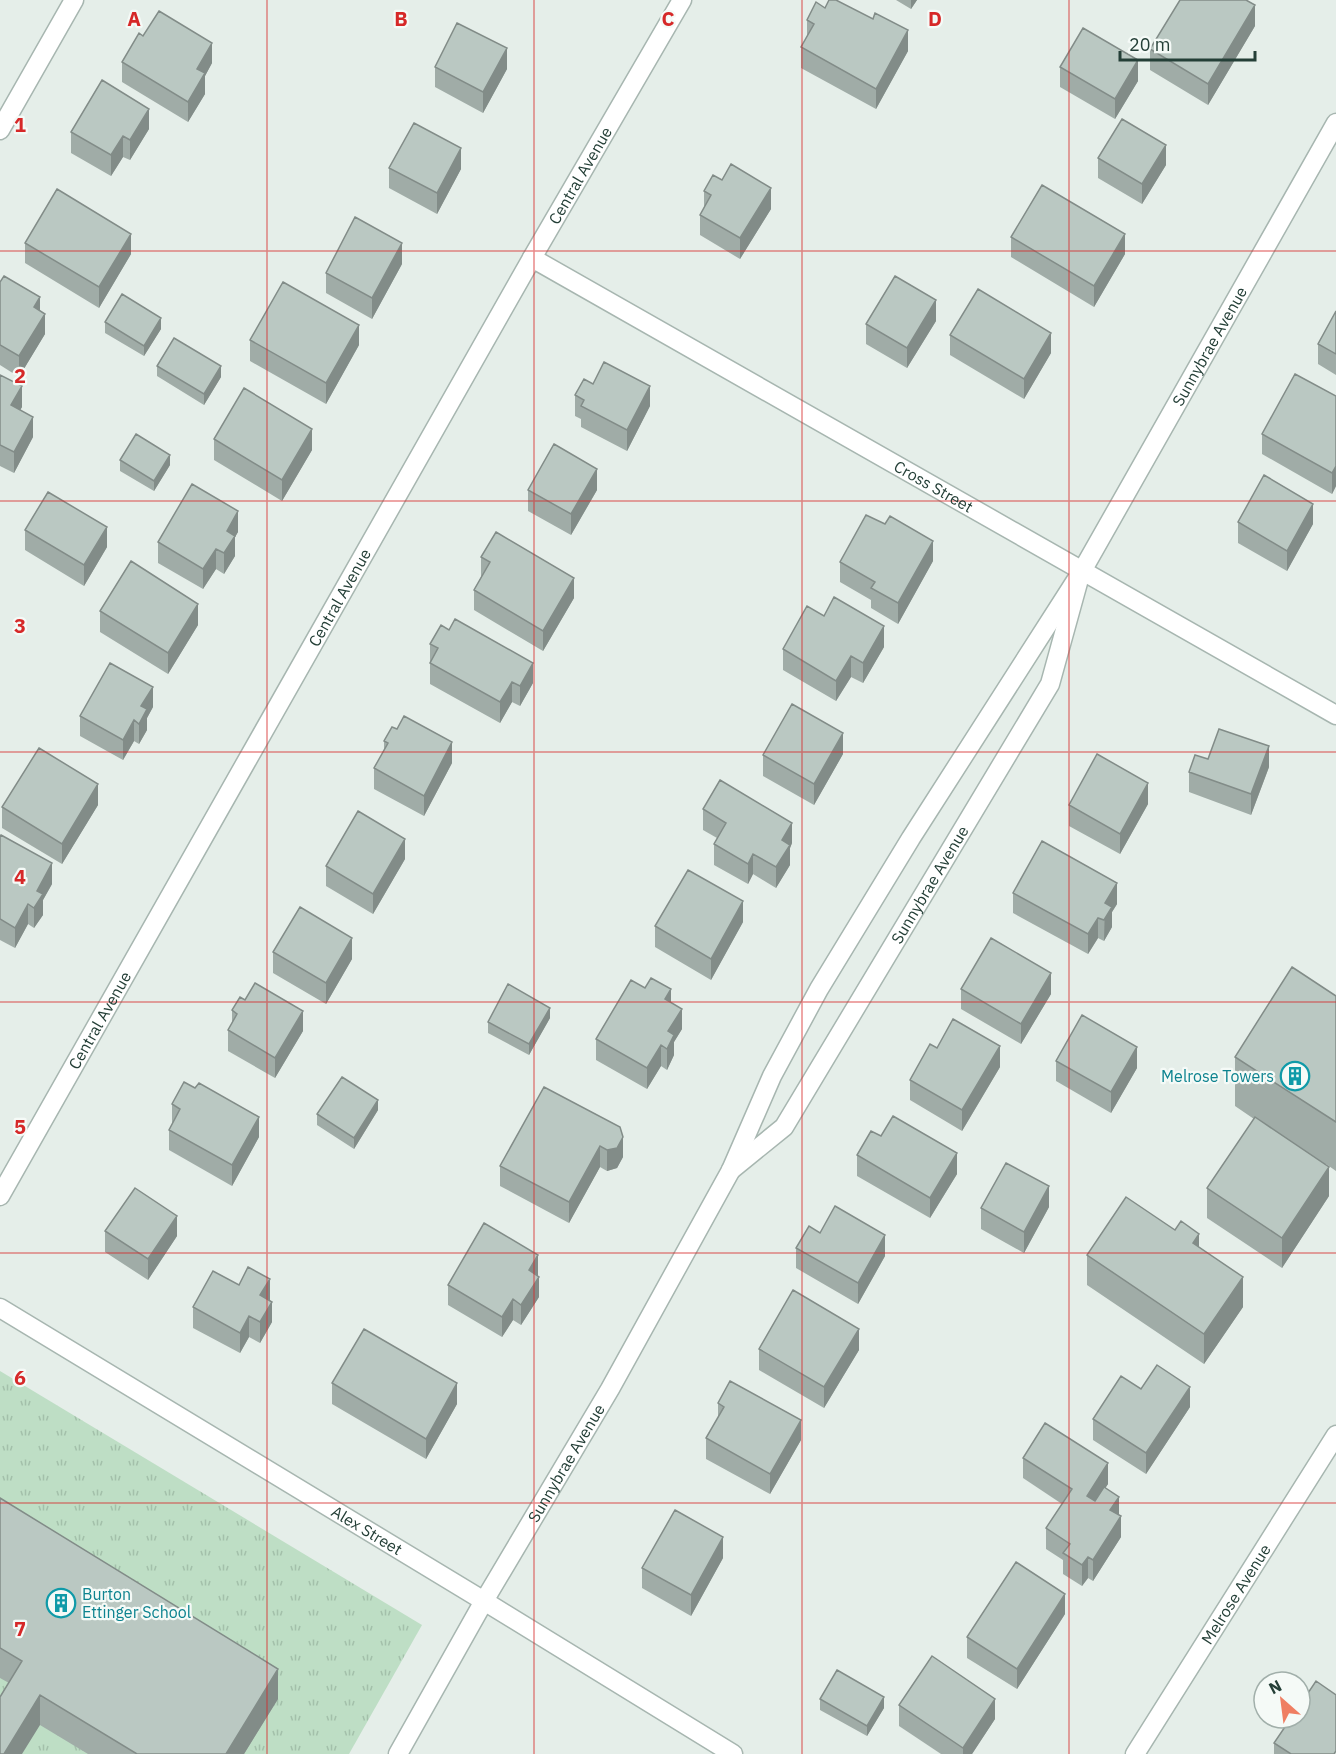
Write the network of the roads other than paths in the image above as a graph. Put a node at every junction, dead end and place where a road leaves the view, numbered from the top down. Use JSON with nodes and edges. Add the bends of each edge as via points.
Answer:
{"nodes":[{"id":1,"x":74,"y":0,"type":"edge"},
{"id":2,"x":682,"y":0,"type":"edge"},
{"id":3,"x":1336,"y":123,"type":"edge"},
{"id":4,"x":0,"y":130,"type":"edge"},
{"id":5,"x":532,"y":258,"type":"junction"},
{"id":6,"x":1082,"y":571,"type":"junction"},
{"id":7,"x":1336,"y":715,"type":"edge"},
{"id":8,"x":731,"y":1170,"type":"junction"},
{"id":9,"x":0,"y":1196,"type":"edge"},
{"id":10,"x":0,"y":1308,"type":"edge"},
{"id":11,"x":1336,"y":1435,"type":"edge"},
{"id":12,"x":484,"y":1601,"type":"junction"},
{"id":13,"x":398,"y":1754,"type":"edge"},
{"id":14,"x":733,"y":1754,"type":"edge"},
{"id":15,"x":1135,"y":1754,"type":"edge"}],
"edges":[{"from":1,"to":4,"type":"street"},
{"from":2,"to":5,"type":"street","name":"Central Avenue"},
{"from":3,"to":6,"type":"street","name":"Sunnybrae Avenue"},
{"from":5,"to":6,"type":"street","name":"Cross Street"},
{"from":5,"to":9,"type":"street","name":"Central Avenue"},
{"from":6,"to":7,"type":"street","name":"Cross Street"},
{"from":6,"to":8,"type":"street","name":"Sunnybrae Avenue","via":[[819,990],[772,1076]]},
{"from":6,"to":8,"type":"street","name":"Sunnybrae Avenue","via":[[1050,684],[784,1127]]},
{"from":8,"to":12,"type":"street","name":"Sunnybrae Avenue","via":[[610,1389]]},
{"from":10,"to":12,"type":"street","name":"Alex Street"},
{"from":11,"to":15,"type":"street","name":"Melrose Avenue"},
{"from":12,"to":13,"type":"street","name":"Sunnybrae Avenue"},
{"from":12,"to":14,"type":"street","name":"Alex Street"}]}
